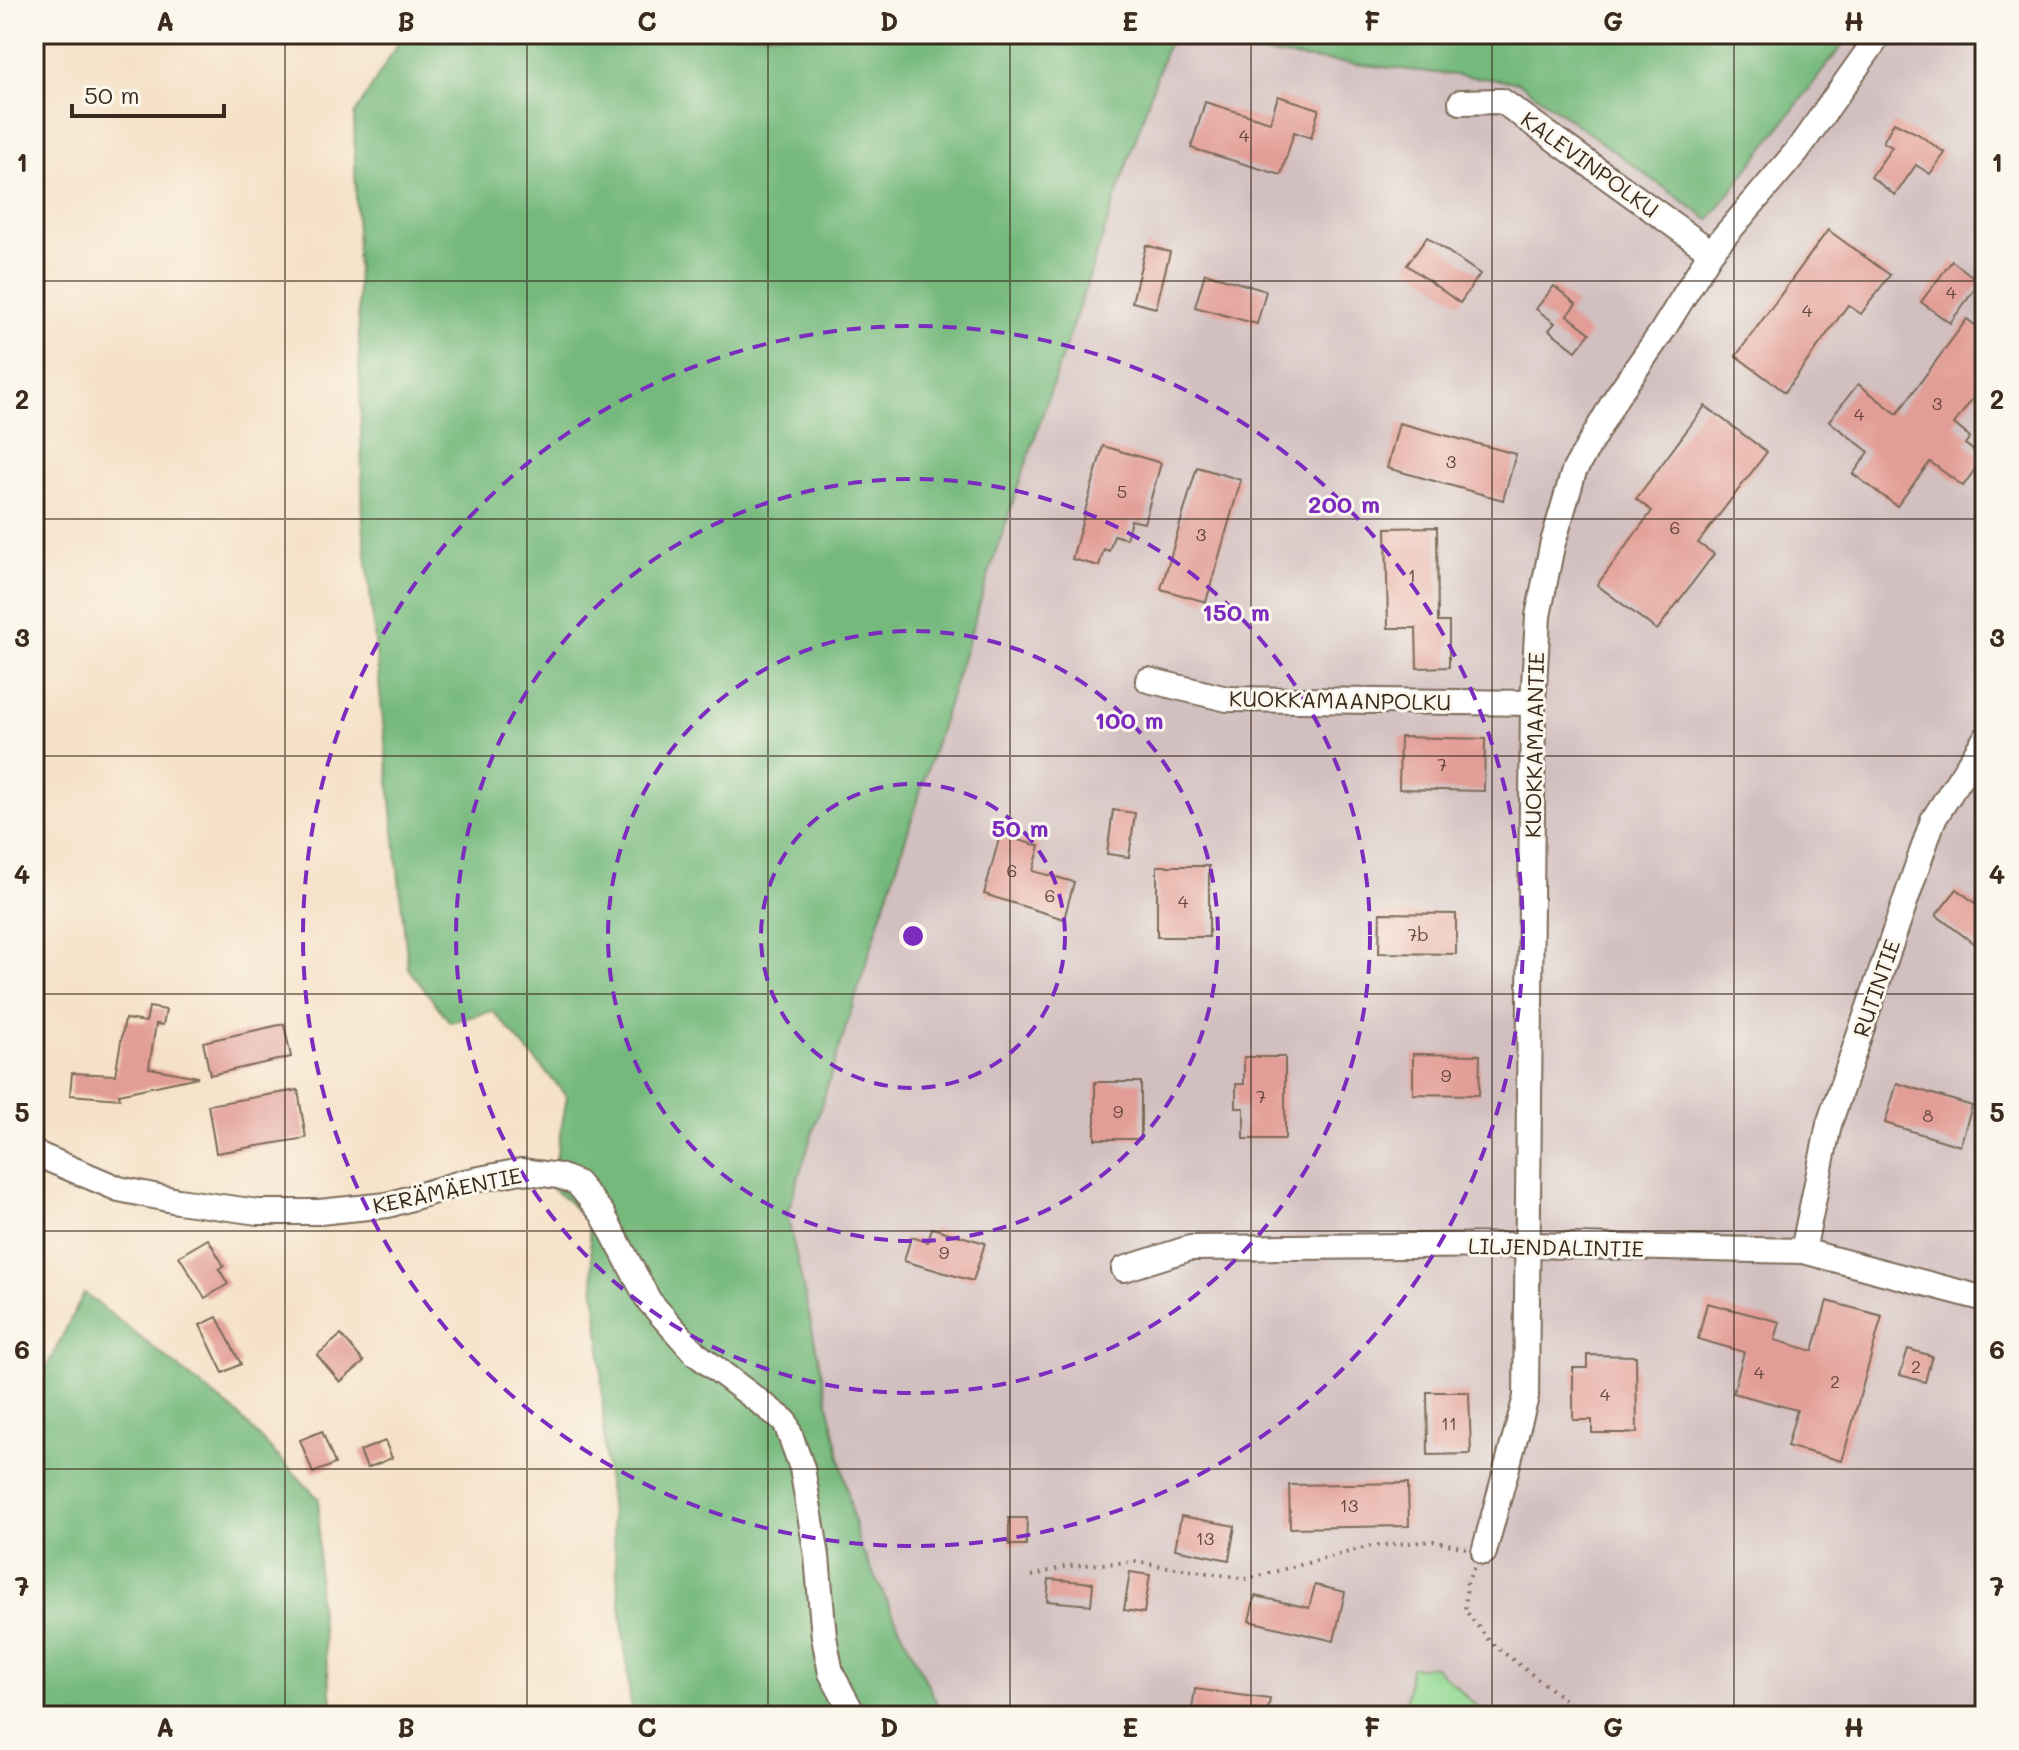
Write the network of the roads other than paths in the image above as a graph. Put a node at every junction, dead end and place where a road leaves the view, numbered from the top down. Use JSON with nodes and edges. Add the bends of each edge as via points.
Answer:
{"nodes":[{"id":1,"x":1880,"y":34,"type":"edge"},
{"id":2,"x":1461,"y":102,"type":"dead end"},
{"id":3,"x":1711,"y":252,"type":"junction"},
{"id":4,"x":1148,"y":680,"type":"dead end"},
{"id":5,"x":1533,"y":703,"type":"junction"},
{"id":6,"x":1985,"y":739,"type":"edge"},
{"id":7,"x":34,"y":1153,"type":"edge"},
{"id":8,"x":1528,"y":1245,"type":"junction"},
{"id":9,"x":1803,"y":1251,"type":"junction"},
{"id":10,"x":1124,"y":1269,"type":"dead end"},
{"id":11,"x":1985,"y":1299,"type":"edge"},
{"id":12,"x":1484,"y":1552,"type":"road end"},
{"id":13,"x":854,"y":1716,"type":"edge"}],
"edges":[{"from":1,"to":3,"type":"street","name":"KUOKKAMAANTIE","via":[[1797,151]]},
{"from":2,"to":3,"type":"street","name":"KALEVINPOLKU","via":[[1502,101]]},
{"from":3,"to":5,"type":"street","name":"KUOKKAMAANTIE","via":[[1574,471],[1538,616]]},
{"from":4,"to":5,"type":"street","name":"KUOKKAMAANPOLKU","via":[[1227,699]]},
{"from":5,"to":8,"type":"street","name":"KUOKKAMAANTIE"},
{"from":6,"to":9,"type":"street","name":"RUTINTIE","via":[[1933,820],[1829,1124]]},
{"from":7,"to":13,"type":"street","name":"KERÄMÄENTIE","via":[[119,1189],[258,1212],[388,1205],[521,1171],[577,1183],[602,1213],[649,1301],[695,1353],[785,1421],[802,1468],[831,1673]]},
{"from":8,"to":9,"type":"street","name":"LILJENDALINTIE"},
{"from":8,"to":10,"type":"street","name":"LILJENDALINTIE","via":[[1190,1248]]},
{"from":8,"to":12,"type":"street","name":"KUOKKAMAANTIE","via":[[1526,1397]]},
{"from":9,"to":11,"type":"street","name":"LILJENDALINTIE"}]}
